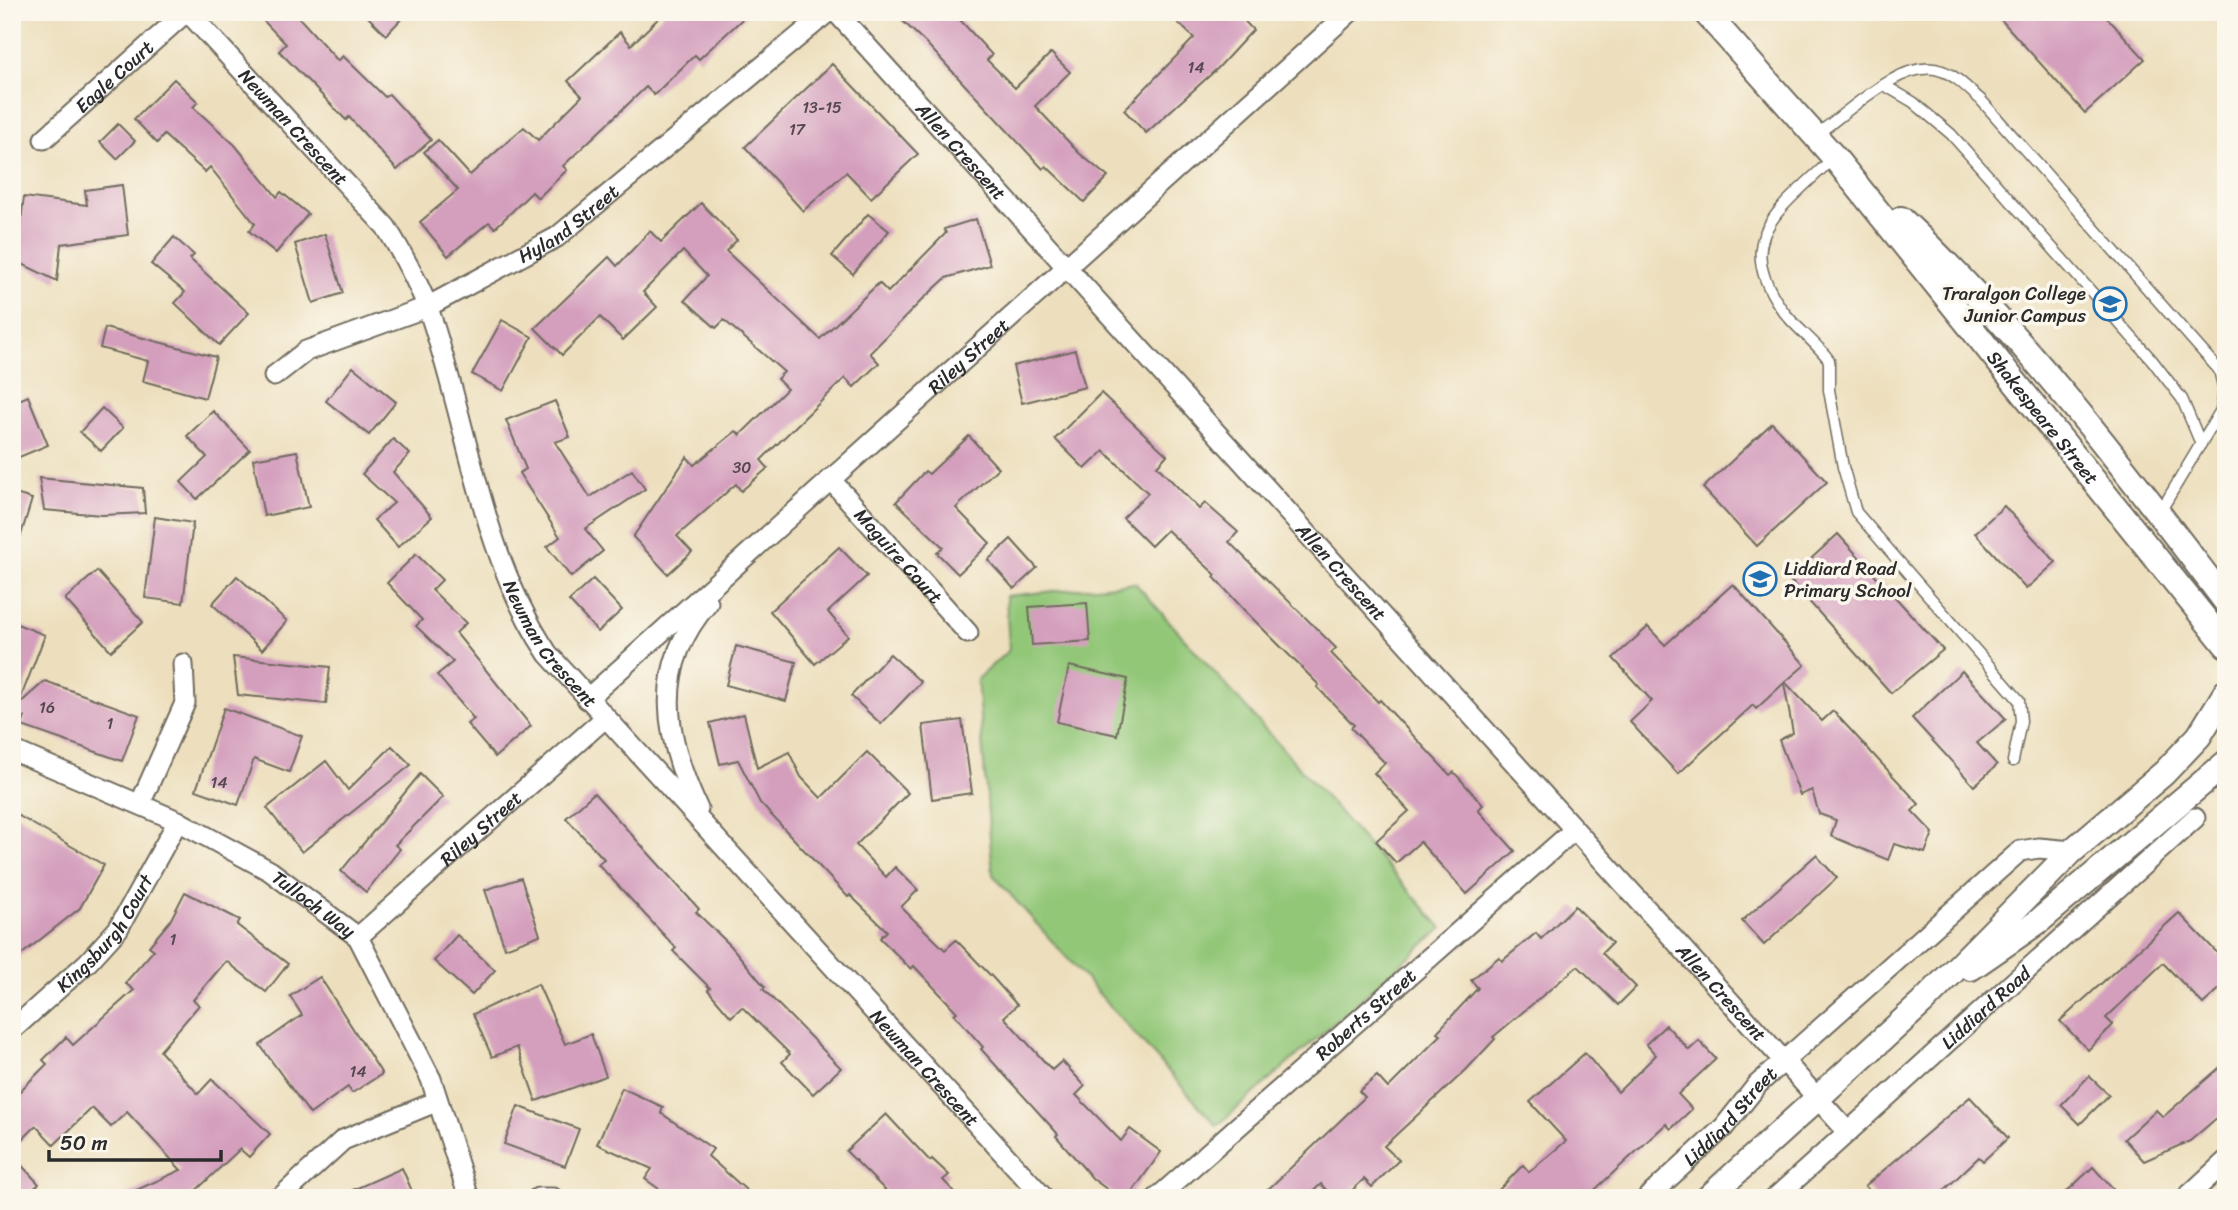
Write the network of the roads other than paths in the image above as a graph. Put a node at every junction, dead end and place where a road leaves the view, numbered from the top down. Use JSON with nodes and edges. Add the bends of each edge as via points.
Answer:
{"nodes":[{"id":1,"x":187,"y":12,"type":"edge"},
{"id":2,"x":828,"y":12,"type":"edge"},
{"id":3,"x":836,"y":12,"type":"edge"},
{"id":4,"x":1350,"y":12,"type":"edge"},
{"id":5,"x":1705,"y":12,"type":"edge"},
{"id":6,"x":1884,"y":85,"type":"junction"},
{"id":7,"x":1815,"y":135,"type":"junction"},
{"id":8,"x":44,"y":139,"type":"dead end"},
{"id":9,"x":1834,"y":157,"type":"junction"},
{"id":10,"x":1068,"y":268,"type":"junction"},
{"id":11,"x":427,"y":307,"type":"junction"},
{"id":12,"x":274,"y":376,"type":"dead end"},
{"id":13,"x":2201,"y":444,"type":"junction"},
{"id":14,"x":830,"y":479,"type":"junction"},
{"id":15,"x":2159,"y":513,"type":"junction"},
{"id":16,"x":764,"y":539,"type":"junction"},
{"id":17,"x":2226,"y":602,"type":"edge"},
{"id":18,"x":968,"y":633,"type":"dead end"},
{"id":19,"x":2226,"y":645,"type":"edge"},
{"id":20,"x":183,"y":664,"type":"dead end"},
{"id":21,"x":2226,"y":692,"type":"edge"},
{"id":22,"x":587,"y":699,"type":"junction"},
{"id":23,"x":605,"y":718,"type":"junction"},
{"id":24,"x":12,"y":750,"type":"edge"},
{"id":25,"x":2013,"y":761,"type":"dead end"},
{"id":26,"x":2226,"y":763,"type":"edge"},
{"id":27,"x":140,"y":804,"type":"junction"},
{"id":28,"x":2195,"y":818,"type":"dead end"},
{"id":29,"x":178,"y":821,"type":"junction"},
{"id":30,"x":707,"y":828,"type":"junction"},
{"id":31,"x":1574,"y":830,"type":"junction"},
{"id":32,"x":2071,"y":851,"type":"junction"},
{"id":33,"x":358,"y":937,"type":"junction"},
{"id":34,"x":1922,"y":1003,"type":"junction"},
{"id":35,"x":12,"y":1030,"type":"edge"},
{"id":36,"x":1784,"y":1063,"type":"junction"},
{"id":37,"x":1817,"y":1098,"type":"junction"},
{"id":38,"x":438,"y":1101,"type":"junction"},
{"id":39,"x":1848,"y":1132,"type":"junction"},
{"id":40,"x":2226,"y":1161,"type":"edge"},
{"id":41,"x":281,"y":1198,"type":"edge"},
{"id":42,"x":469,"y":1198,"type":"edge"},
{"id":43,"x":538,"y":1198,"type":"edge"},
{"id":44,"x":553,"y":1198,"type":"edge"},
{"id":45,"x":1044,"y":1198,"type":"edge"},
{"id":46,"x":1157,"y":1198,"type":"edge"},
{"id":47,"x":1647,"y":1198,"type":"edge"},
{"id":48,"x":1708,"y":1198,"type":"edge"},
{"id":49,"x":1775,"y":1198,"type":"edge"},
{"id":50,"x":2186,"y":1198,"type":"edge"}],
"edges":[{"from":1,"to":8,"type":"street","name":"Eagle Court"},
{"from":1,"to":11,"type":"street","name":"Newman Crescent","via":[[386,227]]},
{"from":2,"to":11,"type":"street","name":"Hyland Street","via":[[557,237]]},
{"from":3,"to":10,"type":"street","name":"Allen Crescent"},
{"from":4,"to":10,"type":"street","name":"Riley Street"},
{"from":5,"to":7,"type":"street","name":"Shakespeare Street"},
{"from":6,"to":7,"type":"lane"},
{"from":6,"to":13,"type":"lane","via":[[1951,134],[2152,360],[2182,399]]},
{"from":6,"to":13,"type":"lane","via":[[1921,67],[1954,77],[1981,100],[2213,360],[2222,380],[2223,400]]},
{"from":7,"to":9,"type":"street","name":"Shakespeare Street"},
{"from":9,"to":15,"type":"street","name":"Shakespeare Street","via":[[1958,273]]},
{"from":9,"to":19,"type":"street","name":"Shakespeare Street"},
{"from":9,"to":25,"type":"lane","via":[[1773,218],[1758,244],[1761,274],[1782,310],[1829,360],[1829,390],[1856,512],[2019,700],[2021,720]]},
{"from":10,"to":14,"type":"street","name":"Riley Street"},
{"from":10,"to":31,"type":"street","name":"Allen Crescent"},
{"from":11,"to":12,"type":"street","name":"Hyland Street","via":[[306,351]]},
{"from":11,"to":22,"type":"street","name":"Newman Crescent","via":[[488,517],[524,619]]},
{"from":13,"to":15,"type":"lane"},
{"from":14,"to":16,"type":"street","name":"Riley Street"},
{"from":14,"to":18,"type":"street","name":"Maguire Court"},
{"from":15,"to":17,"type":"street","name":"Shakespeare Street"},
{"from":16,"to":22,"type":"street","name":"Riley Street"},
{"from":16,"to":30,"type":"street","via":[[694,619],[674,658],[668,696],[670,732],[682,776]]},
{"from":20,"to":27,"type":"street","via":[[185,703]]},
{"from":21,"to":32,"type":"street","name":"Liddiard Road","via":[[2199,736],[2164,773]]},
{"from":22,"to":23,"type":"street","name":"Newman Crescent"},
{"from":23,"to":30,"type":"street","name":"Newman Crescent"},
{"from":23,"to":33,"type":"street","name":"Riley Street"},
{"from":24,"to":27,"type":"street","name":"Tulloch Way"},
{"from":26,"to":34,"type":"street","name":"Liddiard Road","via":[[2039,921]]},
{"from":27,"to":29,"type":"street","name":"Tulloch Way"},
{"from":28,"to":39,"type":"street","name":"Liddiard Road"},
{"from":29,"to":33,"type":"street","name":"Tulloch Way","via":[[270,872]]},
{"from":29,"to":35,"type":"street","name":"Kingsburgh Court","via":[[118,929]]},
{"from":30,"to":45,"type":"street","name":"Newman Crescent"},
{"from":31,"to":36,"type":"street","name":"Allen Crescent"},
{"from":31,"to":46,"type":"street","name":"Roberts Street"},
{"from":32,"to":34,"type":"street","name":"Liddiard Road"},
{"from":32,"to":36,"type":"street","via":[[2020,850]]},
{"from":33,"to":38,"type":"street","name":"Tulloch Way"},
{"from":34,"to":37,"type":"street","name":"Liddiard Road"},
{"from":36,"to":37,"type":"street","name":"Allen Crescent"},
{"from":36,"to":47,"type":"street","name":"Liddiard Street"},
{"from":37,"to":39,"type":"street","name":"Allen Crescent"},
{"from":37,"to":48,"type":"street","name":"Liddiard Road"},
{"from":38,"to":41,"type":"street","via":[[343,1140]]},
{"from":38,"to":42,"type":"street","name":"Tulloch Way"},
{"from":39,"to":49,"type":"street","name":"Liddiard Road"},
{"from":40,"to":50,"type":"street"},
{"from":43,"to":44,"type":"street"}]}
